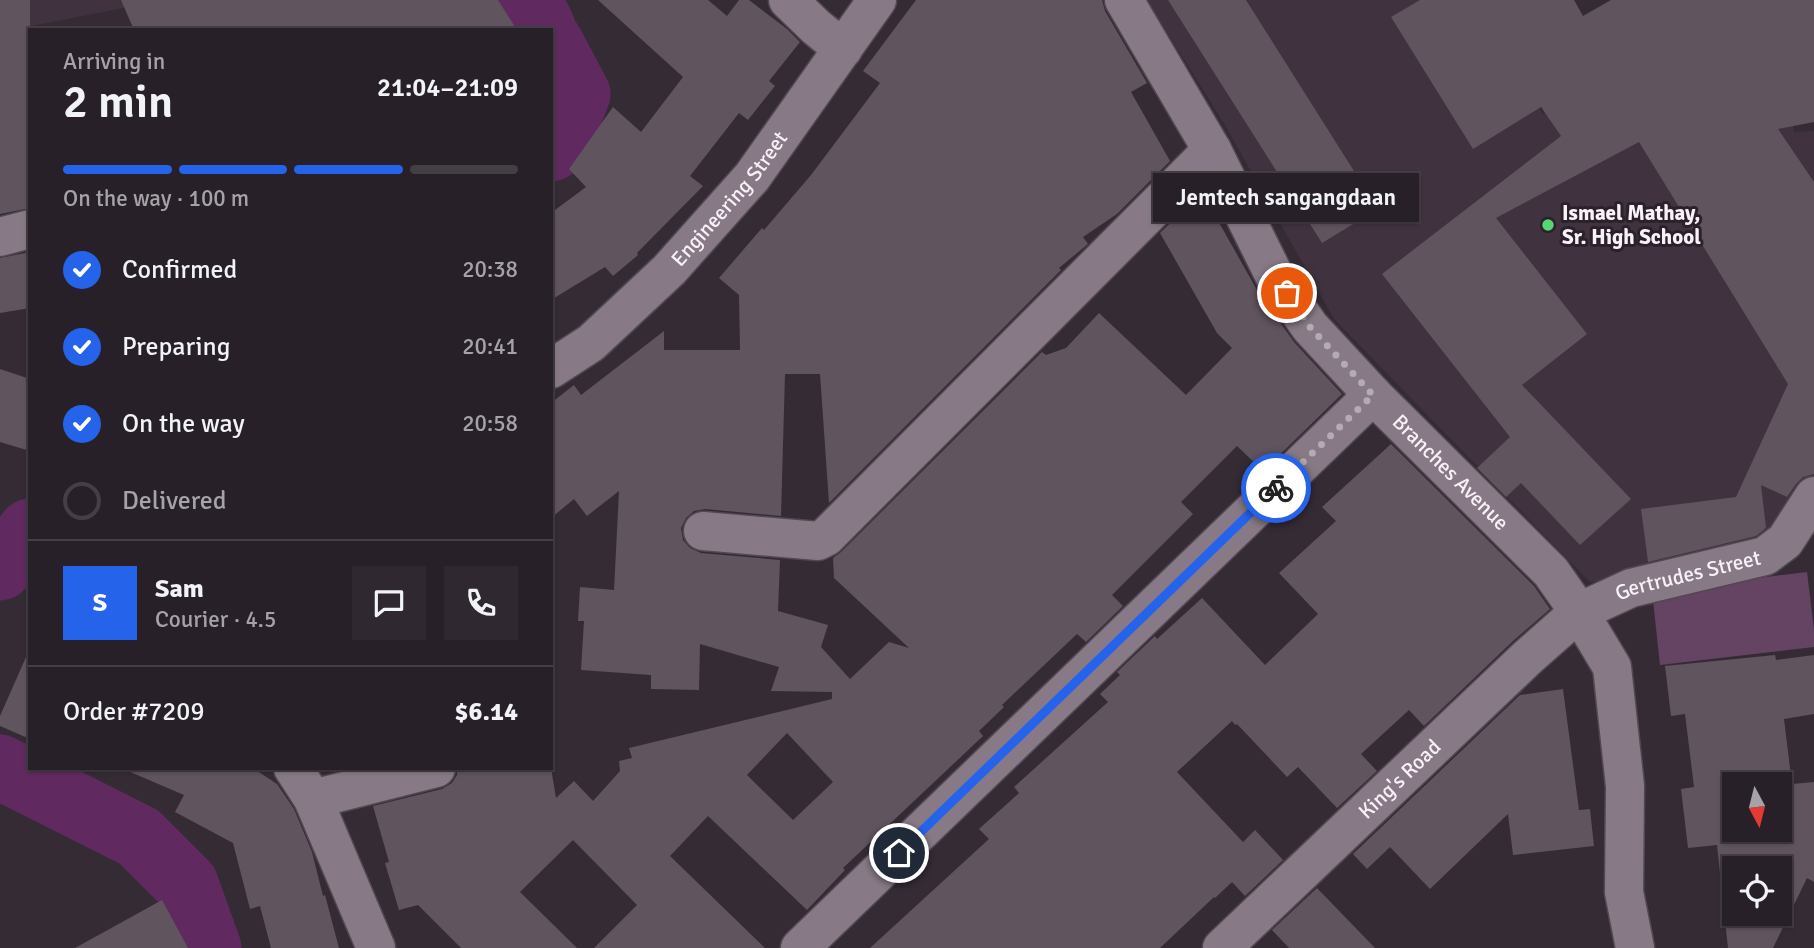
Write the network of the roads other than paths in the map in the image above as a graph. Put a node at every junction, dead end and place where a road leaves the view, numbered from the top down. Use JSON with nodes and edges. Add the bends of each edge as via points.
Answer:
{"nodes":[{"id":1,"x":789,"y":0,"type":"edge"},
{"id":2,"x":877,"y":0,"type":"edge"},
{"id":3,"x":1124,"y":0,"type":"edge"},
{"id":4,"x":843,"y":49,"type":"junction"},
{"id":5,"x":1212,"y":150,"type":"junction"},
{"id":6,"x":28,"y":230,"type":"edge"},
{"id":7,"x":0,"y":237,"type":"edge"},
{"id":8,"x":553,"y":368,"type":"edge"},
{"id":9,"x":1373,"y":395,"type":"junction"},
{"id":10,"x":1814,"y":496,"type":"edge"},
{"id":11,"x":703,"y":531,"type":"dead end"},
{"id":12,"x":1579,"y":612,"type":"junction"},
{"id":13,"x":419,"y":770,"type":"edge"},
{"id":14,"x":303,"y":784,"type":"edge"},
{"id":15,"x":376,"y":948,"type":"edge"},
{"id":16,"x":800,"y":948,"type":"edge"},
{"id":17,"x":1222,"y":948,"type":"edge"},
{"id":18,"x":1634,"y":948,"type":"edge"}],
"edges":[{"from":1,"to":4,"type":"street"},
{"from":2,"to":4,"type":"street","name":"Engineering Street"},
{"from":3,"to":5,"type":"street","name":"Branches Avenue"},
{"from":4,"to":8,"type":"street","name":"Engineering Street","via":[[752,177],[669,270],[591,343]]},
{"from":5,"to":9,"type":"street","name":"Branches Avenue","via":[[1275,277],[1310,327]]},
{"from":5,"to":11,"type":"street","via":[[827,537],[818,541]]},
{"from":6,"to":7,"type":"street"},
{"from":9,"to":12,"type":"street","name":"Branches Avenue","via":[[1551,572]]},
{"from":9,"to":16,"type":"street"},
{"from":10,"to":12,"type":"street","name":"Gertrudes Street","via":[[1785,541],[1765,556],[1631,588]]},
{"from":12,"to":17,"type":"street","name":"King's Road"},
{"from":12,"to":18,"type":"street","name":"Branches Avenue","via":[[1612,667],[1625,786],[1624,892]]},
{"from":13,"to":14,"type":"street"},
{"from":14,"to":15,"type":"street"}]}
